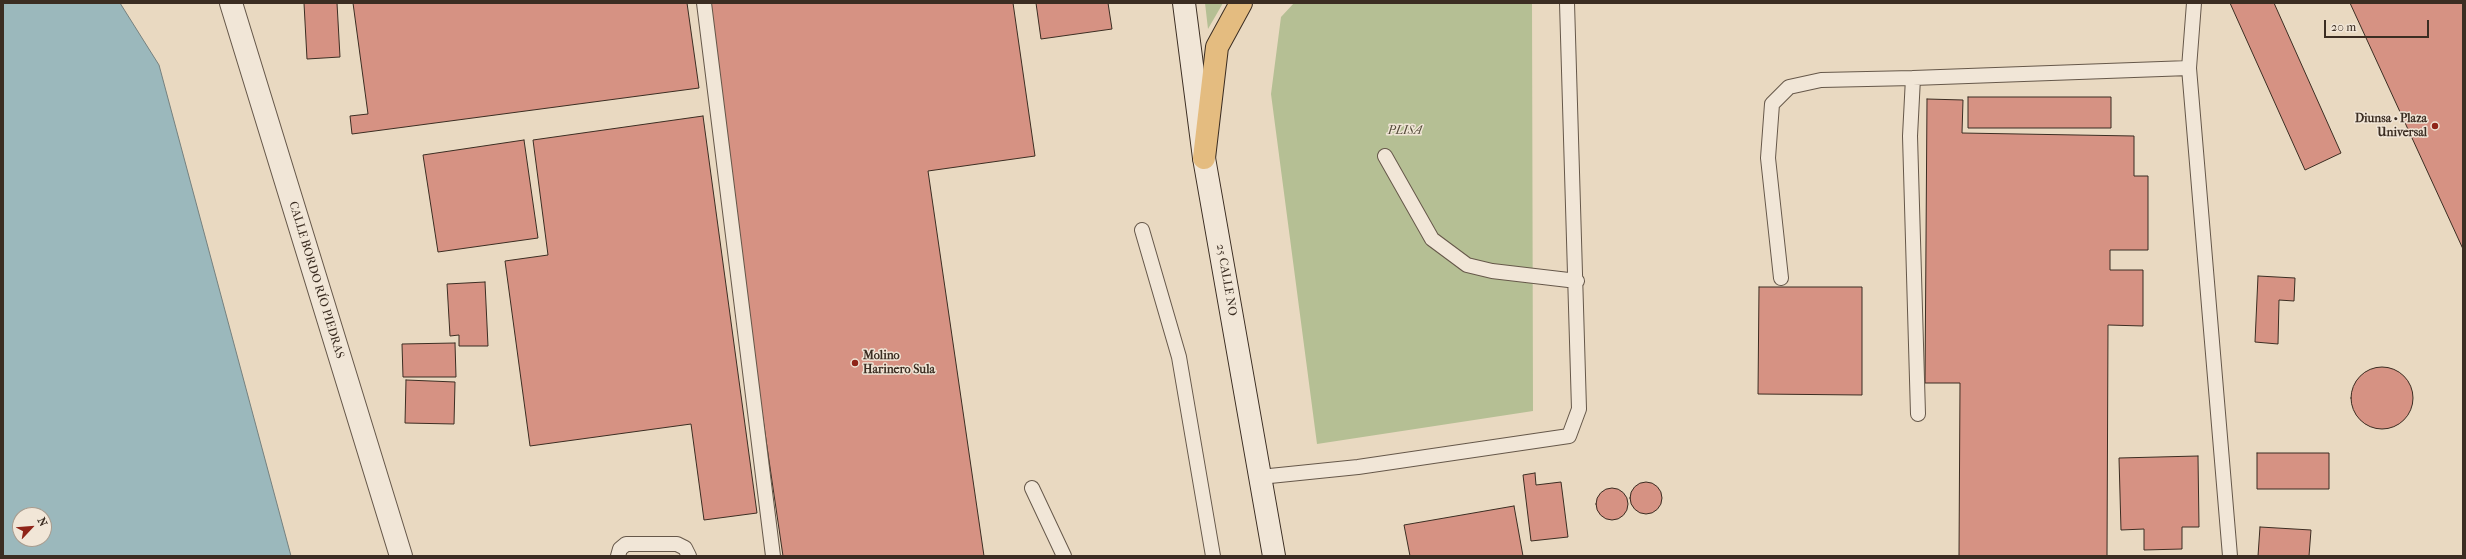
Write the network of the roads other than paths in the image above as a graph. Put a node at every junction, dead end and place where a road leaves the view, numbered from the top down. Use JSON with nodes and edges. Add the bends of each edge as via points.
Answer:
{"nodes":[{"id":1,"x":231,"y":3,"type":"edge"},
{"id":2,"x":704,"y":3,"type":"edge"},
{"id":3,"x":1184,"y":3,"type":"edge"},
{"id":4,"x":1241,"y":3,"type":"edge"},
{"id":5,"x":1567,"y":3,"type":"edge"},
{"id":6,"x":2194,"y":3,"type":"edge"},
{"id":7,"x":2188,"y":68,"type":"junction"},
{"id":8,"x":1913,"y":78,"type":"junction"},
{"id":9,"x":1385,"y":156,"type":"dead end"},
{"id":10,"x":1204,"y":158,"type":"junction"},
{"id":11,"x":1142,"y":230,"type":"dead end"},
{"id":12,"x":1781,"y":278,"type":"dead end"},
{"id":13,"x":1577,"y":281,"type":"junction"},
{"id":14,"x":1918,"y":414,"type":"dead end"},
{"id":15,"x":1260,"y":477,"type":"junction"},
{"id":16,"x":1032,"y":488,"type":"dead end"},
{"id":17,"x":401,"y":556,"type":"edge"},
{"id":18,"x":618,"y":556,"type":"edge"},
{"id":19,"x":689,"y":556,"type":"edge"},
{"id":20,"x":773,"y":556,"type":"edge"},
{"id":21,"x":1064,"y":556,"type":"edge"},
{"id":22,"x":1213,"y":556,"type":"edge"},
{"id":23,"x":1274,"y":556,"type":"edge"},
{"id":24,"x":2230,"y":556,"type":"edge"}],
"edges":[{"from":1,"to":17,"type":"street","name":"CALLE BORDO RÍO PIEDRAS"},
{"from":2,"to":20,"type":"lane"},
{"from":3,"to":10,"type":"street","name":"25 CALLE NO"},
{"from":4,"to":10,"type":"highway","via":[[1217,47]]},
{"from":5,"to":13,"type":"lane"},
{"from":6,"to":7,"type":"lane"},
{"from":7,"to":8,"type":"lane"},
{"from":7,"to":24,"type":"lane"},
{"from":8,"to":12,"type":"lane","via":[[1821,80],[1789,87],[1772,104],[1768,158]]},
{"from":8,"to":14,"type":"lane","via":[[1910,136]]},
{"from":9,"to":13,"type":"lane","via":[[1432,239],[1467,265],[1492,271]]},
{"from":10,"to":15,"type":"street","name":"25 CALLE NO"},
{"from":11,"to":22,"type":"lane","via":[[1179,357]]},
{"from":13,"to":15,"type":"lane","via":[[1579,409],[1569,436],[1358,467]]},
{"from":15,"to":23,"type":"street","name":"25 CALLE NO"},
{"from":16,"to":21,"type":"lane"},
{"from":18,"to":19,"type":"lane","via":[[620,549],[626,544],[677,544],[684,548]]}]}
